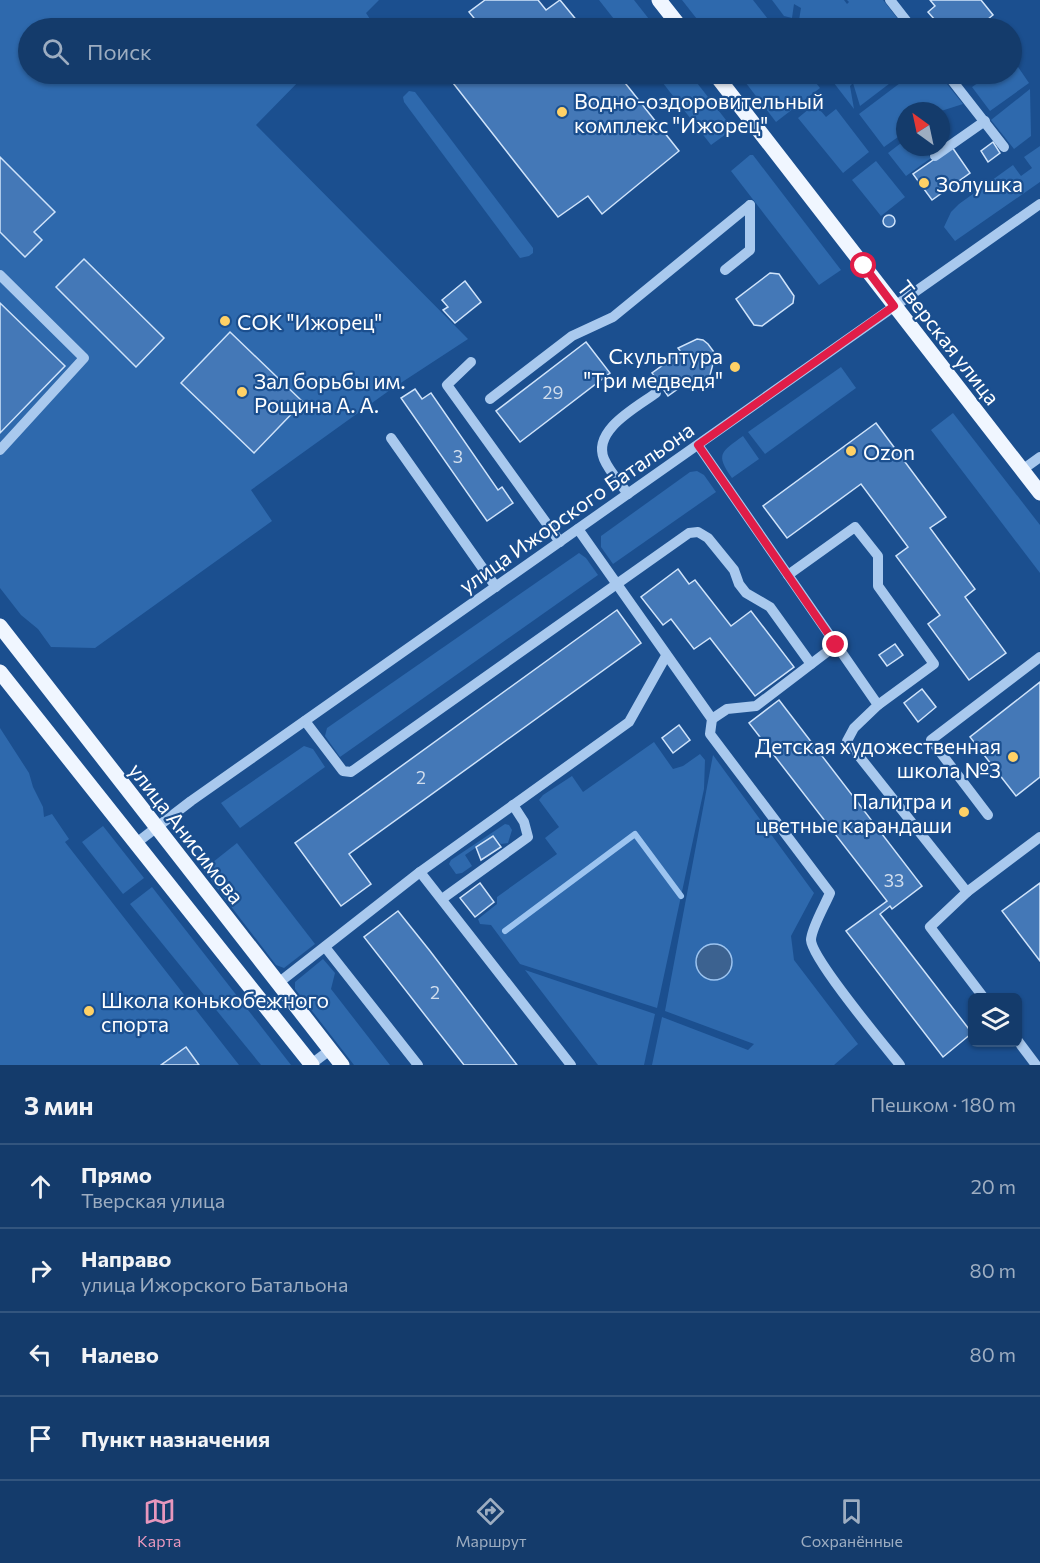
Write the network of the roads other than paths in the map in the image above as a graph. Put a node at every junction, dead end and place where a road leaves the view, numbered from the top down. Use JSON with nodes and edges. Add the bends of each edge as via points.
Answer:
{"nodes":[{"id":1,"x":659,"y":0,"type":"edge"},
{"id":2,"x":890,"y":0,"type":"edge"},
{"id":3,"x":673,"y":18,"type":"edge"},
{"id":4,"x":904,"y":18,"type":"edge"},
{"id":5,"x":723,"y":84,"type":"edge"},
{"id":6,"x":955,"y":84,"type":"edge"},
{"id":7,"x":985,"y":121,"type":"junction"},
{"id":8,"x":950,"y":146,"type":"edge"},
{"id":9,"x":1004,"y":147,"type":"dead end"},
{"id":10,"x":1040,"y":204,"type":"edge"},
{"id":11,"x":725,"y":270,"type":"dead end"},
{"id":12,"x":0,"y":275,"type":"edge"},
{"id":13,"x":894,"y":306,"type":"junction"},
{"id":14,"x":471,"y":362,"type":"dead end"},
{"id":15,"x":656,"y":393,"type":"dead end"},
{"id":16,"x":490,"y":399,"type":"dead end"},
{"id":17,"x":391,"y":438,"type":"dead end"},
{"id":18,"x":698,"y":445,"type":"junction"},
{"id":19,"x":0,"y":450,"type":"edge"},
{"id":20,"x":1040,"y":457,"type":"edge"},
{"id":21,"x":1022,"y":470,"type":"junction"},
{"id":22,"x":628,"y":494,"type":"junction"},
{"id":23,"x":1040,"y":494,"type":"edge"},
{"id":24,"x":578,"y":529,"type":"junction"},
{"id":25,"x":560,"y":542,"type":"junction"},
{"id":26,"x":788,"y":575,"type":"junction"},
{"id":27,"x":618,"y":585,"type":"junction"},
{"id":28,"x":496,"y":587,"type":"junction"},
{"id":29,"x":0,"y":626,"type":"edge"},
{"id":30,"x":836,"y":645,"type":"junction"},
{"id":31,"x":666,"y":656,"type":"junction"},
{"id":32,"x":1040,"y":657,"type":"edge"},
{"id":33,"x":811,"y":664,"type":"junction"},
{"id":34,"x":0,"y":672,"type":"edge"},
{"id":35,"x":878,"y":705,"type":"junction"},
{"id":36,"x":712,"y":719,"type":"junction"},
{"id":37,"x":305,"y":721,"type":"junction"},
{"id":38,"x":513,"y":806,"type":"junction"},
{"id":39,"x":988,"y":814,"type":"dead end"},
{"id":40,"x":156,"y":827,"type":"junction"},
{"id":41,"x":1040,"y":837,"type":"edge"},
{"id":42,"x":135,"y":844,"type":"junction"},
{"id":43,"x":420,"y":872,"type":"junction"},
{"id":44,"x":967,"y":892,"type":"junction"},
{"id":45,"x":442,"y":899,"type":"junction"},
{"id":46,"x":325,"y":946,"type":"junction"},
{"id":47,"x":277,"y":984,"type":"junction"},
{"id":48,"x":980,"y":993,"type":"edge"},
{"id":49,"x":1022,"y":1047,"type":"edge"},
{"id":50,"x":330,"y":1050,"type":"junction"},
{"id":51,"x":311,"y":1065,"type":"edge"},
{"id":52,"x":342,"y":1065,"type":"edge"},
{"id":53,"x":418,"y":1065,"type":"edge"},
{"id":54,"x":571,"y":1065,"type":"edge"},
{"id":55,"x":900,"y":1065,"type":"edge"},
{"id":56,"x":1036,"y":1065,"type":"edge"}],
"edges":[{"from":1,"to":3,"type":"main road"},
{"from":2,"to":4,"type":"street"},
{"from":5,"to":13,"type":"main road","name":"Тверская улица"},
{"from":6,"to":7,"type":"street"},
{"from":7,"to":8,"type":"street"},
{"from":7,"to":9,"type":"street"},
{"from":10,"to":13,"type":"street","name":"улица Ижорского Батальона"},
{"from":11,"to":16,"type":"street","via":[[750,250],[750,205],[613,316],[572,336]]},
{"from":12,"to":19,"type":"street","via":[[84,358]]},
{"from":13,"to":18,"type":"street","name":"улица Ижорского Батальона"},
{"from":13,"to":21,"type":"main road","name":"Тверская улица"},
{"from":14,"to":25,"type":"street","via":[[447,385]]},
{"from":15,"to":22,"type":"street","via":[[618,420],[607,432],[602,446],[606,464]]},
{"from":17,"to":28,"type":"street"},
{"from":18,"to":22,"type":"street","name":"улица Ижорского Батальона"},
{"from":18,"to":26,"type":"street"},
{"from":20,"to":21,"type":"street"},
{"from":21,"to":23,"type":"main road","name":"Тверская улица"},
{"from":22,"to":24,"type":"street","name":"улица Ижорского Батальона"},
{"from":24,"to":25,"type":"street","name":"улица Ижорского Батальона"},
{"from":24,"to":27,"type":"street"},
{"from":25,"to":28,"type":"street","name":"улица Ижорского Батальона"},
{"from":26,"to":30,"type":"street"},
{"from":26,"to":35,"type":"street","via":[[855,527],[878,556],[878,586],[934,663]]},
{"from":27,"to":31,"type":"street"},
{"from":27,"to":33,"type":"street","via":[[688,533],[698,532],[728,562],[746,593],[770,607]]},
{"from":27,"to":37,"type":"street","via":[[351,772],[337,765]]},
{"from":28,"to":37,"type":"street","name":"улица Ижорского Батальона"},
{"from":29,"to":40,"type":"main road","name":"улица Анисимова"},
{"from":30,"to":33,"type":"street"},
{"from":30,"to":35,"type":"street"},
{"from":31,"to":36,"type":"street"},
{"from":31,"to":38,"type":"street","via":[[629,722]]},
{"from":32,"to":39,"type":"street","via":[[931,740]]},
{"from":33,"to":36,"type":"street","via":[[756,706],[727,708]]},
{"from":34,"to":42,"type":"main road"},
{"from":35,"to":44,"type":"street","via":[[854,728],[847,741]]},
{"from":36,"to":55,"type":"street","via":[[710,734],[830,893],[811,937],[812,948]]},
{"from":37,"to":40,"type":"street","name":"улица Ижорского Батальона"},
{"from":38,"to":43,"type":"street"},
{"from":38,"to":45,"type":"street","via":[[528,837]]},
{"from":40,"to":42,"type":"street","name":"улица Ижорского Батальона"},
{"from":40,"to":47,"type":"main road","name":"улица Анисимова"},
{"from":41,"to":44,"type":"street"},
{"from":42,"to":51,"type":"main road"},
{"from":43,"to":45,"type":"street"},
{"from":43,"to":46,"type":"street"},
{"from":44,"to":48,"type":"street","via":[[930,927]]},
{"from":45,"to":54,"type":"street"},
{"from":46,"to":47,"type":"street"},
{"from":46,"to":53,"type":"street"},
{"from":47,"to":50,"type":"main road","name":"улица Анисимова"},
{"from":49,"to":56,"type":"street"},
{"from":50,"to":51,"type":"street"},
{"from":50,"to":52,"type":"main road","name":"улица Анисимова"}]}
